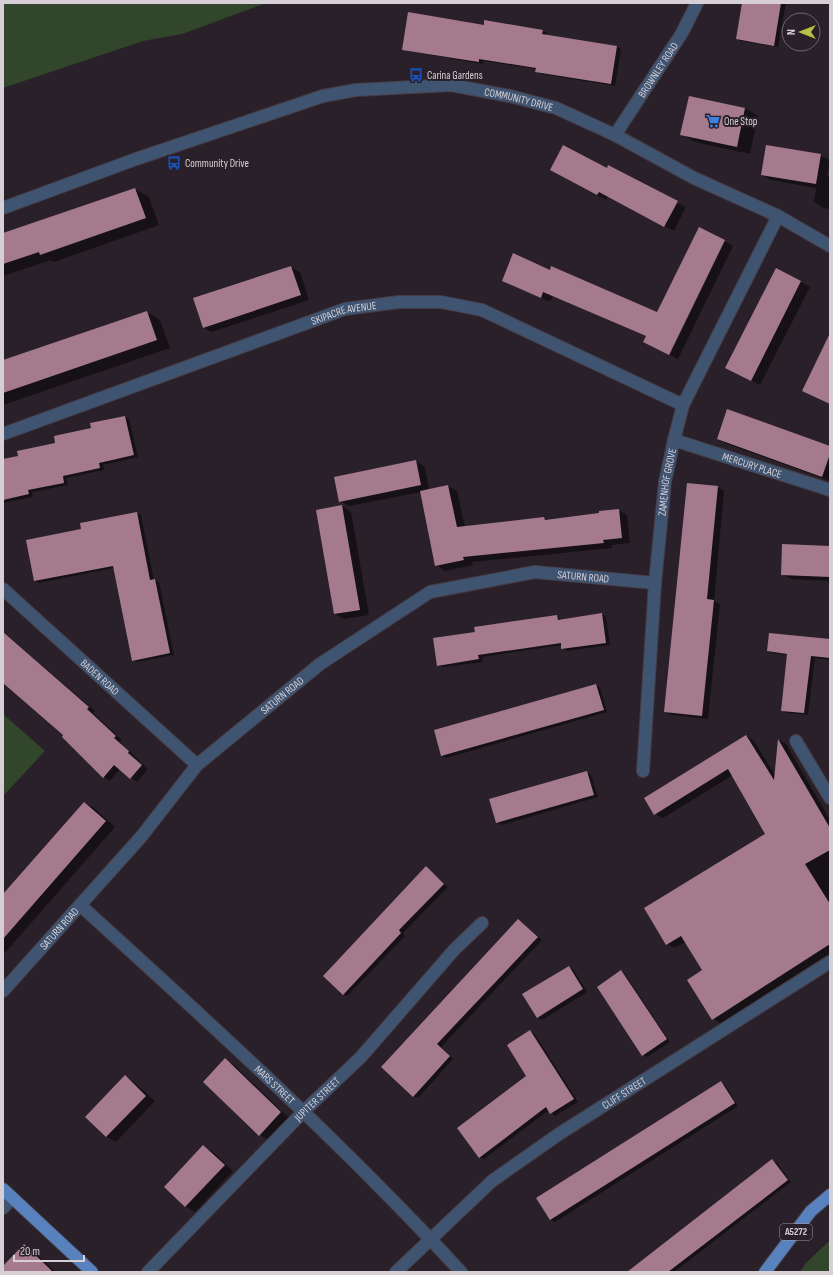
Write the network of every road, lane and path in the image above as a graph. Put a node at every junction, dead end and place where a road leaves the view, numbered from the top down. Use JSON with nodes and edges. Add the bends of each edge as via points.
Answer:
{"nodes":[{"id":1,"x":697,"y":3,"type":"edge"},
{"id":2,"x":615,"y":135,"type":"junction"},
{"id":3,"x":3,"y":208,"type":"edge"},
{"id":4,"x":778,"y":216,"type":"junction"},
{"id":5,"x":830,"y":246,"type":"edge"},
{"id":6,"x":683,"y":405,"type":"junction"},
{"id":7,"x":3,"y":434,"type":"edge"},
{"id":8,"x":674,"y":440,"type":"junction"},
{"id":9,"x":830,"y":490,"type":"edge"},
{"id":10,"x":654,"y":583,"type":"junction"},
{"id":11,"x":3,"y":589,"type":"edge"},
{"id":12,"x":796,"y":741,"type":"dead end"},
{"id":13,"x":197,"y":765,"type":"junction"},
{"id":14,"x":643,"y":771,"type":"dead end"},
{"id":15,"x":830,"y":798,"type":"edge"},
{"id":16,"x":80,"y":905,"type":"junction"},
{"id":17,"x":482,"y":923,"type":"dead end"},
{"id":18,"x":830,"y":962,"type":"edge"},
{"id":19,"x":3,"y":991,"type":"edge"},
{"id":20,"x":304,"y":1111,"type":"junction"},
{"id":21,"x":3,"y":1190,"type":"edge"},
{"id":22,"x":830,"y":1195,"type":"edge"},
{"id":23,"x":12,"y":1198,"type":"junction"},
{"id":24,"x":3,"y":1208,"type":"edge"},
{"id":25,"x":430,"y":1239,"type":"junction"},
{"id":26,"x":92,"y":1272,"type":"edge"},
{"id":27,"x":148,"y":1272,"type":"edge"},
{"id":28,"x":396,"y":1272,"type":"edge"},
{"id":29,"x":461,"y":1272,"type":"edge"},
{"id":30,"x":765,"y":1272,"type":"edge"}],
"edges":[{"from":1,"to":2,"type":"street","name":"BROWNLEY ROAD","via":[[682,33]]},
{"from":2,"to":3,"type":"street","name":"COMMUNITY DRIVE","via":[[556,108],[451,85],[356,90],[323,96],[196,138]]},
{"from":2,"to":4,"type":"street","name":"COMMUNITY DRIVE","via":[[694,178]]},
{"from":4,"to":5,"type":"street","name":"COMMUNITY DRIVE"},
{"from":4,"to":6,"type":"street","name":"ZAMENHOF GROVE"},
{"from":6,"to":7,"type":"street","name":"SKIPACRE AVENUE","via":[[490,312],[440,302],[399,302],[345,309]]},
{"from":6,"to":8,"type":"street","name":"ZAMENHOF GROVE"},
{"from":8,"to":9,"type":"street","name":"MERCURY PLACE"},
{"from":8,"to":10,"type":"street","name":"ZAMENHOF GROVE","via":[[665,482]]},
{"from":10,"to":13,"type":"street","name":"SATURN ROAD","via":[[535,572],[430,592],[320,664]]},
{"from":10,"to":14,"type":"street","name":"ZAMENHOF GROVE"},
{"from":11,"to":13,"type":"street","name":"BADEN ROAD"},
{"from":12,"to":15,"type":"street"},
{"from":13,"to":16,"type":"street","name":"SATURN ROAD","via":[[141,837]]},
{"from":16,"to":19,"type":"street","name":"SATURN ROAD"},
{"from":16,"to":20,"type":"street","name":"MARS STREET"},
{"from":17,"to":20,"type":"street","name":"JUPITER STREET","via":[[454,950],[361,1057]]},
{"from":18,"to":25,"type":"street","name":"CLIFF STREET","via":[[553,1138],[485,1186]]},
{"from":20,"to":25,"type":"street","name":"MARS STREET"},
{"from":20,"to":27,"type":"street","name":"JUPITER STREET"},
{"from":21,"to":23,"type":"main road"},
{"from":22,"to":30,"type":"main road","number":"A5272","via":[[812,1210]]},
{"from":23,"to":24,"type":"street"},
{"from":23,"to":26,"type":"main road"},
{"from":25,"to":28,"type":"street","name":"CLIFF STREET"},
{"from":25,"to":29,"type":"street","name":"MARS STREET"}]}
